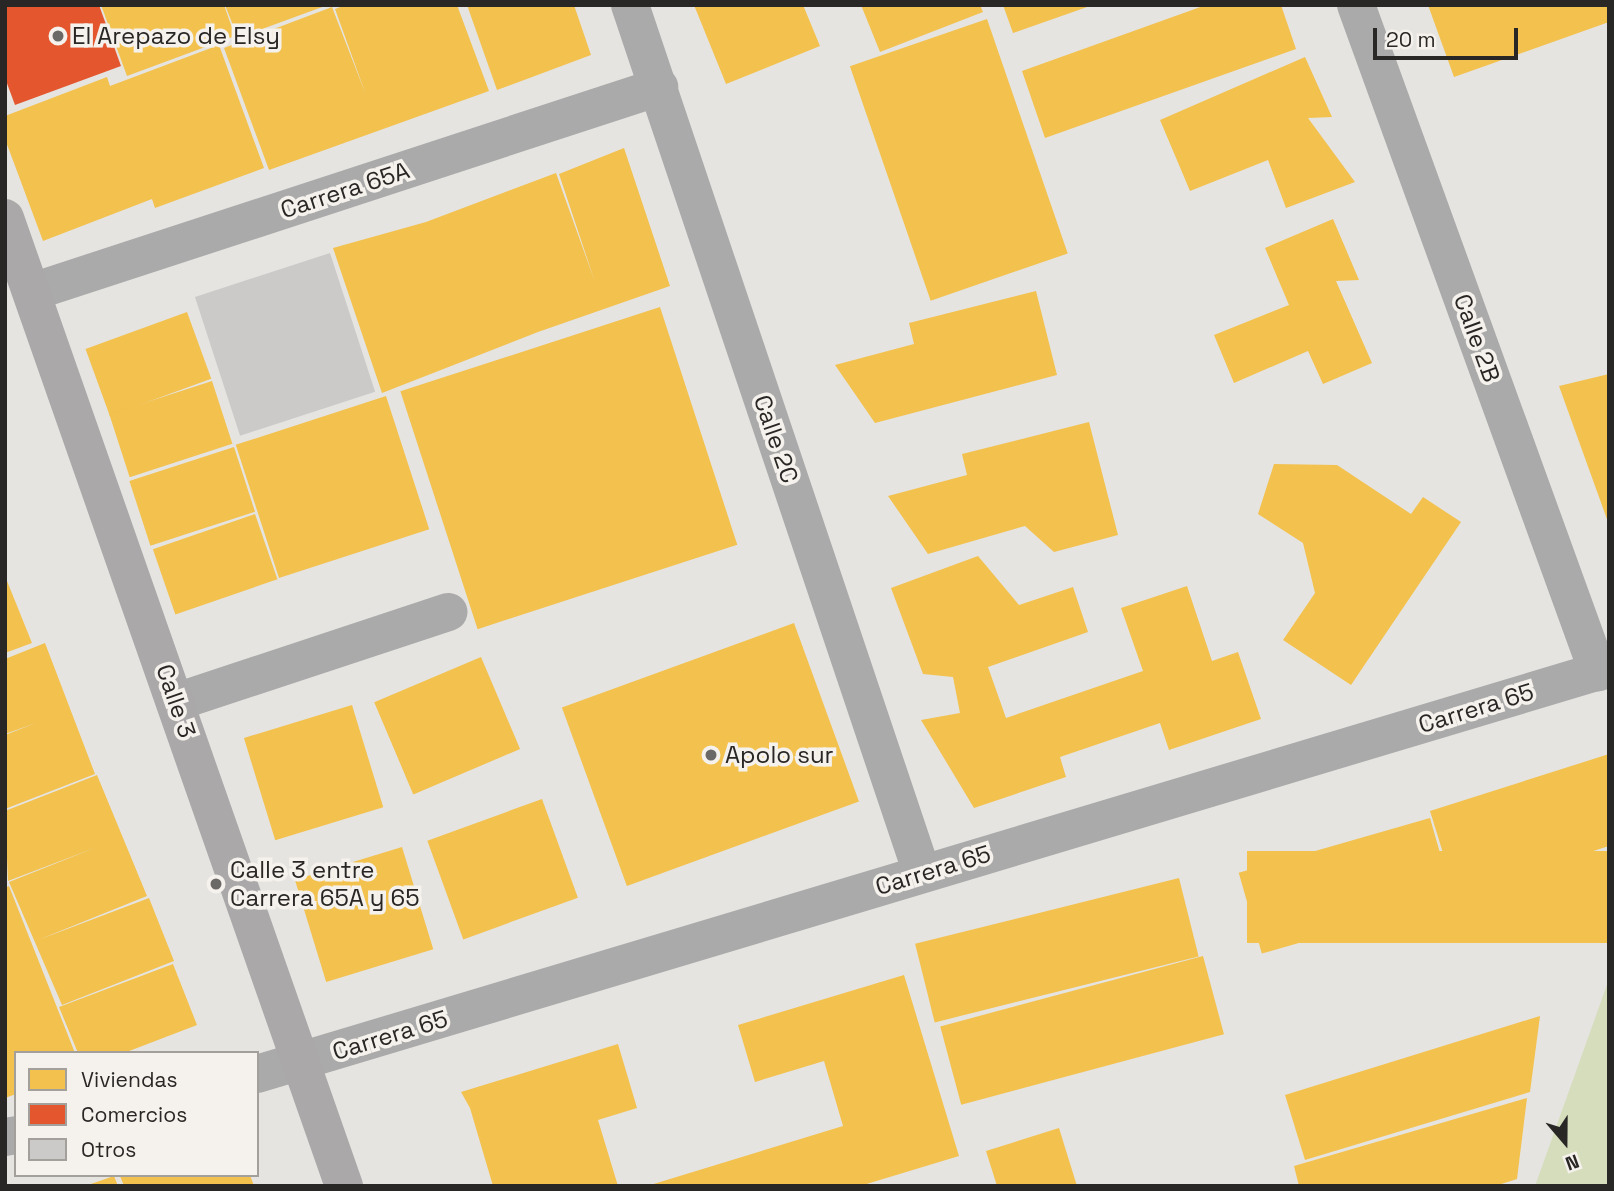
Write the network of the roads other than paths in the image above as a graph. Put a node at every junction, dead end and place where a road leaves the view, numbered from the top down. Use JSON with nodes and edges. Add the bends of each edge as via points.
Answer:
{"nodes":[{"id":1,"x":630,"y":5,"type":"edge"},
{"id":2,"x":1356,"y":5,"type":"edge"},
{"id":3,"x":659,"y":87,"type":"junction"},
{"id":4,"x":5,"y":218,"type":"edge"},
{"id":5,"x":32,"y":292,"type":"junction"},
{"id":6,"x":448,"y":612,"type":"dead end"},
{"id":7,"x":1603,"y":670,"type":"edge"},
{"id":8,"x":176,"y":702,"type":"junction"},
{"id":9,"x":922,"y":873,"type":"junction"},
{"id":10,"x":302,"y":1062,"type":"junction"},
{"id":11,"x":259,"y":1073,"type":"edge"},
{"id":12,"x":344,"y":1186,"type":"edge"}],
"edges":[{"from":1,"to":3,"type":"street","name":"Calle 2C"},
{"from":2,"to":7,"type":"street","name":"Calle 2B"},
{"from":3,"to":5,"type":"street","name":"Carrera 65A"},
{"from":3,"to":9,"type":"street","name":"Calle 2C"},
{"from":4,"to":5,"type":"street","name":"Calle 3"},
{"from":5,"to":8,"type":"street","name":"Calle 3"},
{"from":6,"to":8,"type":"street"},
{"from":7,"to":9,"type":"street","name":"Carrera 65"},
{"from":8,"to":10,"type":"street","name":"Calle 3"},
{"from":9,"to":10,"type":"street","name":"Carrera 65"},
{"from":10,"to":11,"type":"street","name":"Carrera 65"},
{"from":10,"to":12,"type":"street","name":"Calle 3"}]}
